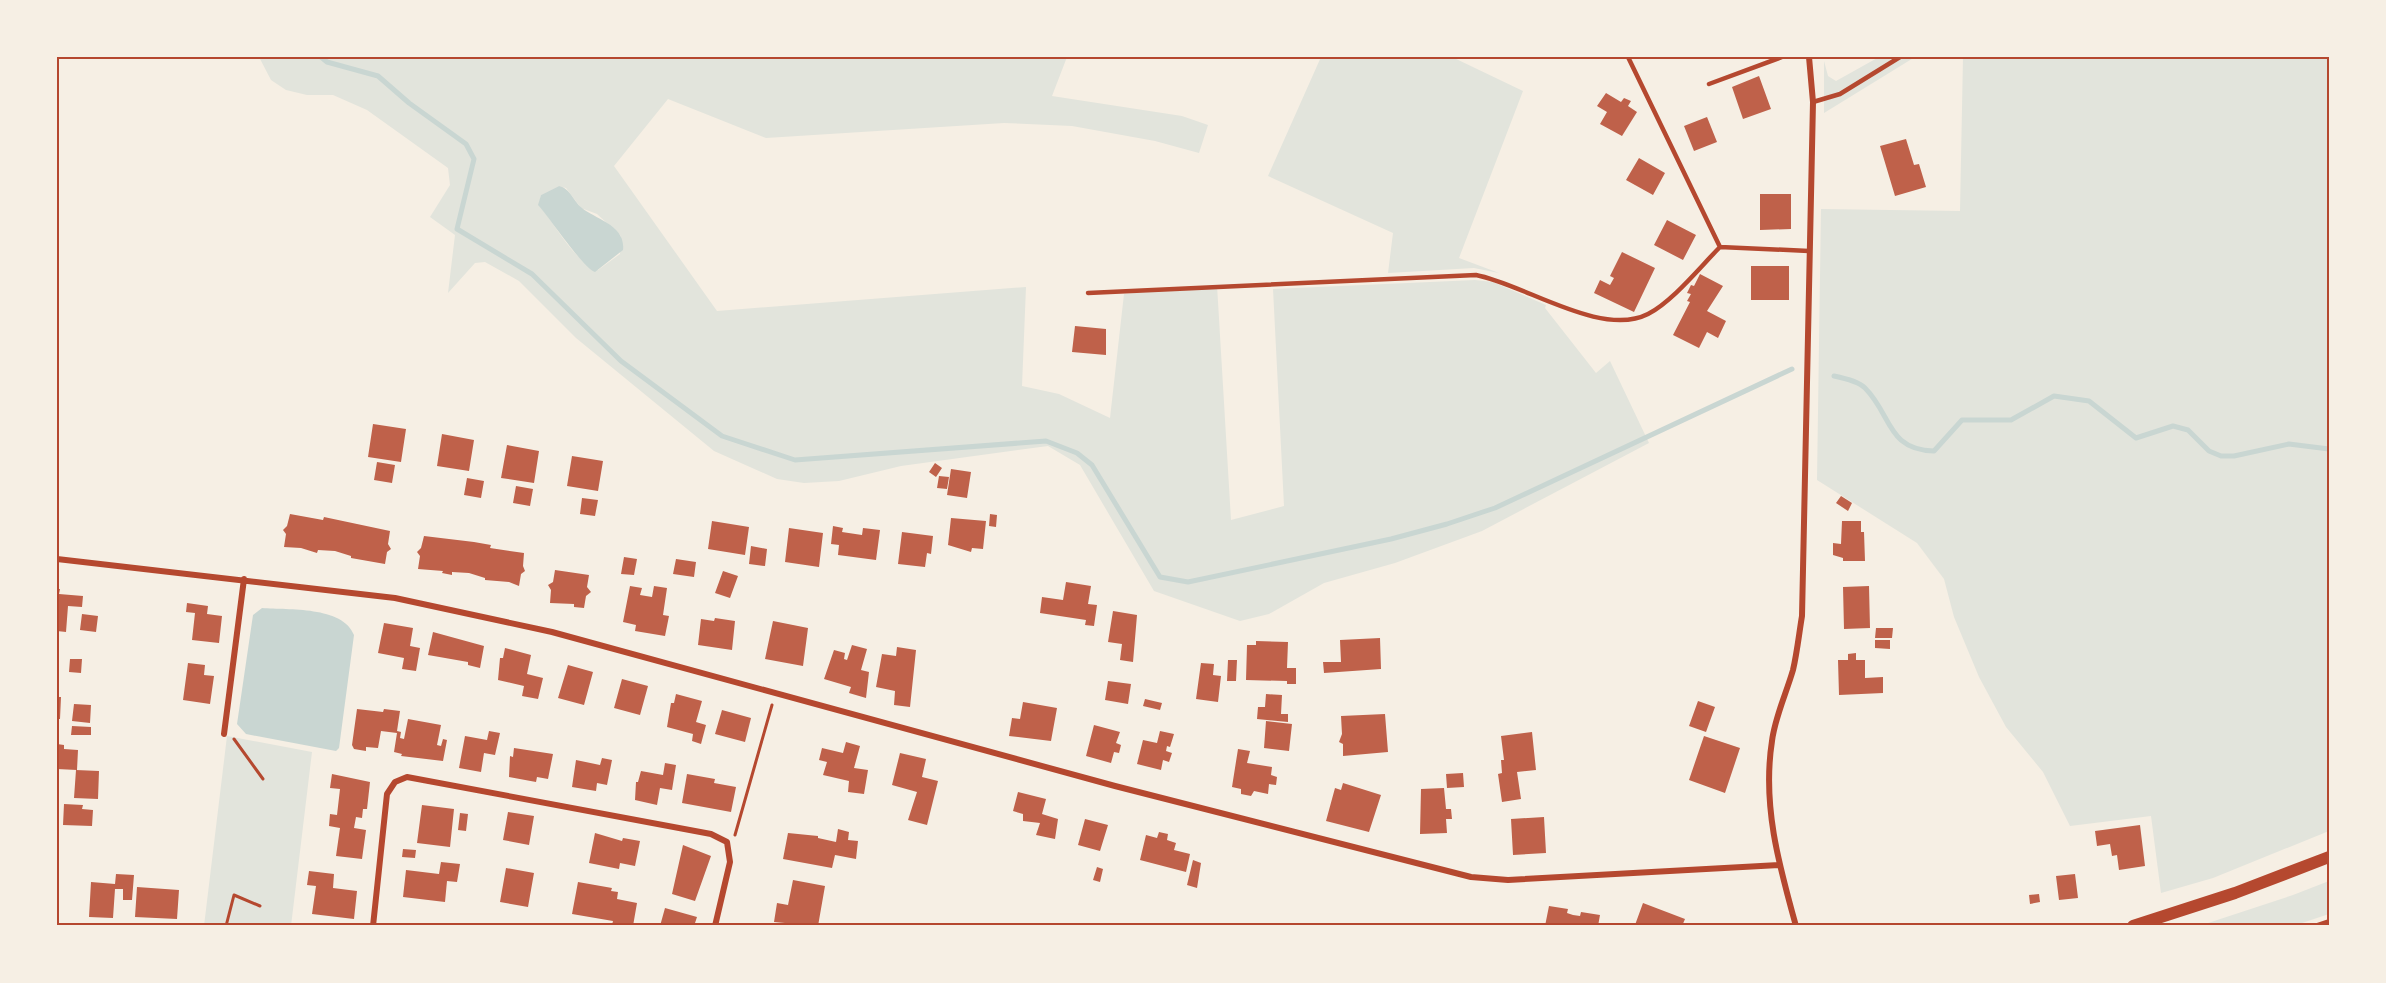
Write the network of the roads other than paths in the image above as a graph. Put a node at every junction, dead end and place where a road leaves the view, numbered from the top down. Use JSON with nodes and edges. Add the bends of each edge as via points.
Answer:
{"nodes":[{"id":1,"x":1628,"y":57,"type":"edge"},
{"id":2,"x":1782,"y":57,"type":"edge"},
{"id":3,"x":1809,"y":57,"type":"edge"},
{"id":4,"x":1900,"y":57,"type":"edge"},
{"id":5,"x":1709,"y":84,"type":"dead end"},
{"id":6,"x":1812,"y":102,"type":"junction"},
{"id":7,"x":1720,"y":248,"type":"junction"},
{"id":8,"x":1809,"y":251,"type":"junction"},
{"id":9,"x":1088,"y":293,"type":"dead end"},
{"id":10,"x":57,"y":559,"type":"edge"},
{"id":11,"x":244,"y":579,"type":"junction"},
{"id":12,"x":224,"y":732,"type":"road end"},
{"id":13,"x":2329,"y":857,"type":"edge"},
{"id":14,"x":1779,"y":865,"type":"junction"},
{"id":15,"x":2329,"y":922,"type":"edge"},
{"id":16,"x":373,"y":926,"type":"edge"},
{"id":17,"x":715,"y":926,"type":"edge"},
{"id":18,"x":1796,"y":926,"type":"edge"},
{"id":19,"x":2133,"y":926,"type":"edge"},
{"id":20,"x":2317,"y":926,"type":"edge"}],
"edges":[{"from":1,"to":7,"type":"lane"},
{"from":2,"to":5,"type":"lane"},
{"from":3,"to":6,"type":"street"},
{"from":4,"to":6,"type":"lane","via":[[1840,94]]},
{"from":6,"to":8,"type":"street"},
{"from":7,"to":8,"type":"lane"},
{"from":7,"to":9,"type":"lane","via":[[1666,301],[1648,314],[1626,320],[1560,307],[1514,285],[1476,275]]},
{"from":8,"to":14,"type":"street","via":[[1802,616],[1793,668],[1772,740],[1769,782],[1771,824]]},
{"from":10,"to":11,"type":"street"},
{"from":11,"to":12,"type":"street"},
{"from":11,"to":14,"type":"street","via":[[395,598],[552,632],[1116,786],[1471,877],[1508,880]]},
{"from":13,"to":19,"type":"main road"},
{"from":14,"to":18,"type":"street"},
{"from":15,"to":20,"type":"street"},
{"from":16,"to":17,"type":"street","via":[[387,794],[395,782],[407,777],[711,834],[728,842],[730,862]]}]}
